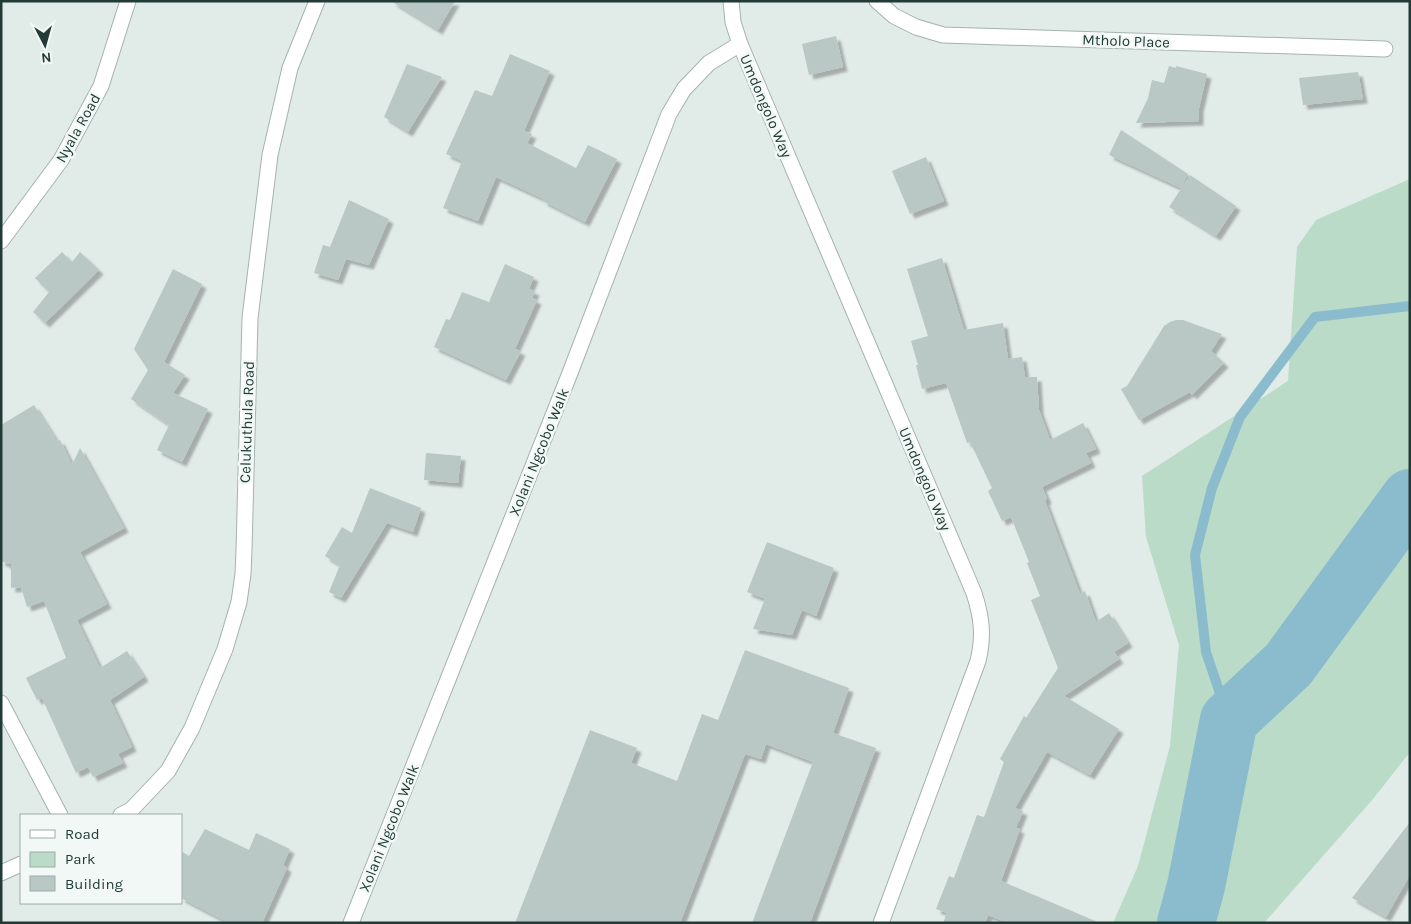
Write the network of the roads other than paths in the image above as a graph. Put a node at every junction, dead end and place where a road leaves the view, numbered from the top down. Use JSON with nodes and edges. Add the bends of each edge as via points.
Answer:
{"nodes":[{"id":1,"x":128,"y":1,"type":"edge"},
{"id":2,"x":317,"y":1,"type":"edge"},
{"id":3,"x":731,"y":1,"type":"edge"},
{"id":4,"x":877,"y":1,"type":"edge"},
{"id":5,"x":740,"y":44,"type":"junction"},
{"id":6,"x":1385,"y":49,"type":"dead end"},
{"id":7,"x":1,"y":241,"type":"edge"},
{"id":8,"x":1,"y":703,"type":"edge"},
{"id":9,"x":59,"y":814,"type":"edge"},
{"id":10,"x":123,"y":814,"type":"edge"},
{"id":11,"x":20,"y":864,"type":"edge"},
{"id":12,"x":1,"y":873,"type":"edge"},
{"id":13,"x":351,"y":923,"type":"edge"},
{"id":14,"x":881,"y":923,"type":"edge"}],
"edges":[{"from":1,"to":7,"type":"street","name":"Nyala Road","via":[[101,86],[61,160]]},
{"from":2,"to":10,"type":"street","name":"Celukuthula Road","via":[[290,68],[270,155],[250,318],[244,550],[239,602],[225,649],[192,728],[168,771],[131,810]]},
{"from":3,"to":5,"type":"street"},
{"from":4,"to":6,"type":"street","name":"Mtholo Place","via":[[894,16],[943,35]]},
{"from":5,"to":13,"type":"street","name":"Xolani Ngcobo Walk","via":[[709,63],[684,89],[669,114],[570,373]]},
{"from":5,"to":14,"type":"street","name":"Umdongolo Way","via":[[981,615],[978,661]]},
{"from":8,"to":9,"type":"street"},
{"from":11,"to":12,"type":"street"}]}
